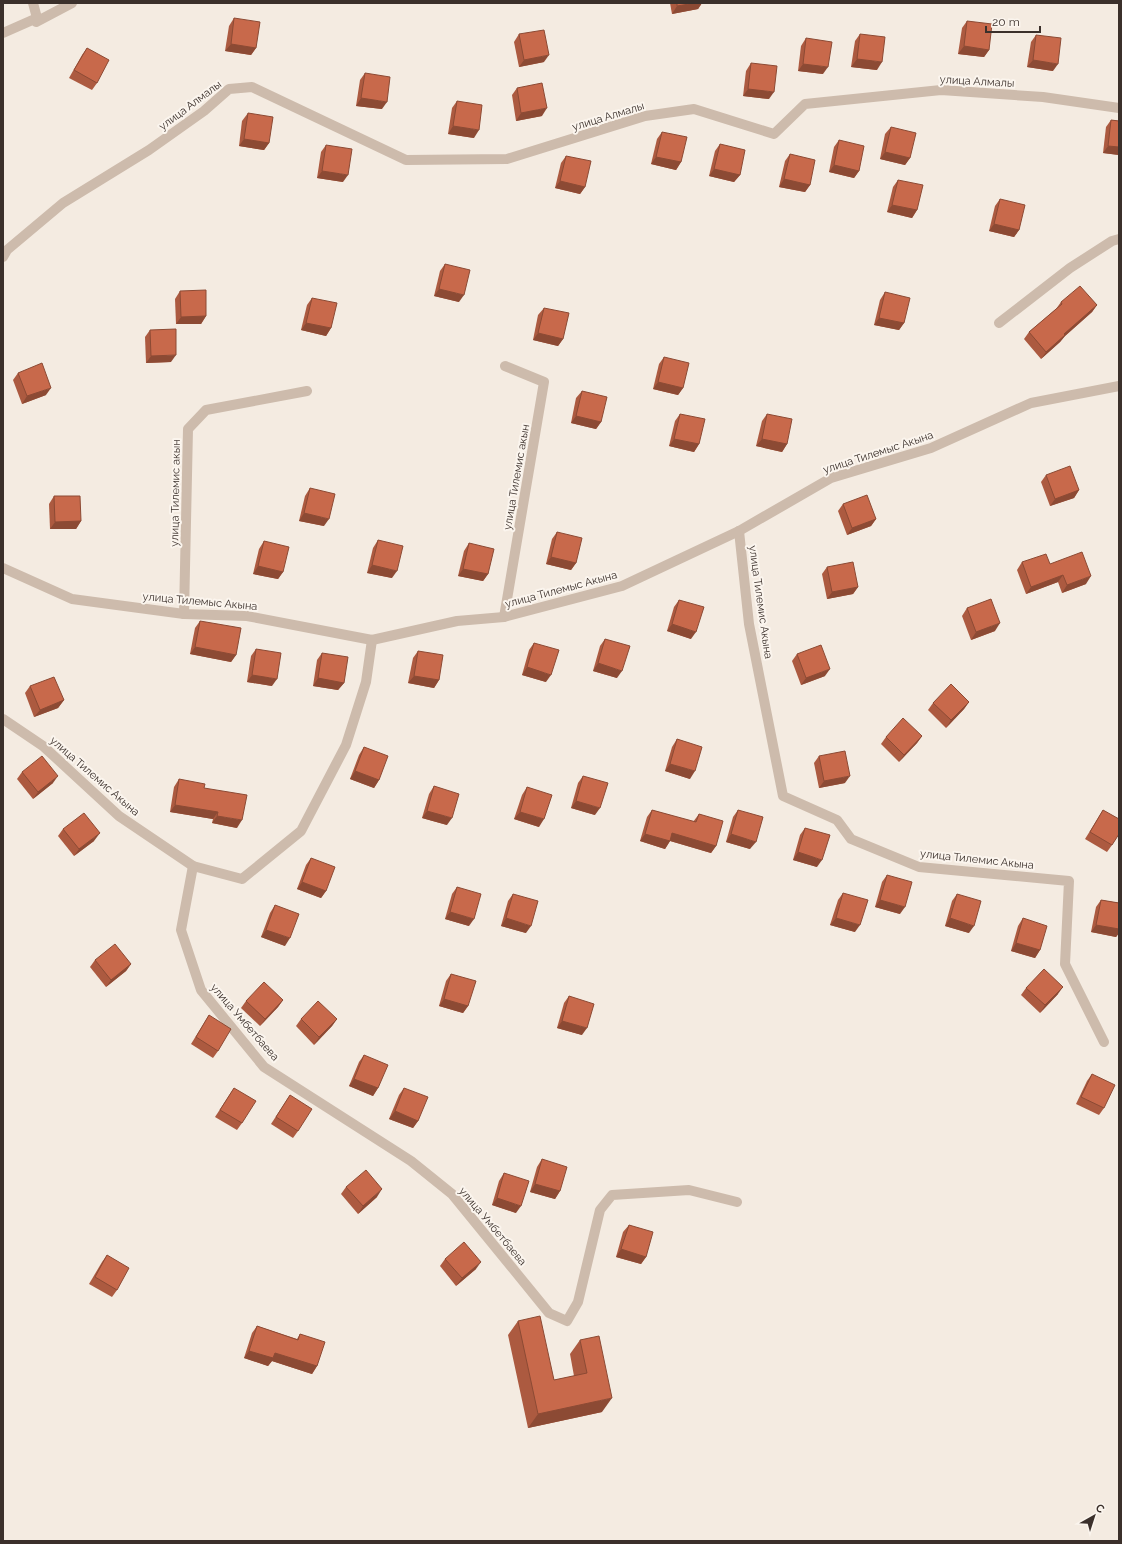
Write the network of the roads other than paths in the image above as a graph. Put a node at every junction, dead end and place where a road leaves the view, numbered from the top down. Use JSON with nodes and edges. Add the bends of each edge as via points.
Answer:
{"nodes":[{"id":1,"x":33,"y":3,"type":"edge"},
{"id":2,"x":72,"y":3,"type":"edge"},
{"id":3,"x":36,"y":18,"type":"junction"},
{"id":4,"x":3,"y":33,"type":"edge"},
{"id":5,"x":1119,"y":108,"type":"edge"},
{"id":6,"x":1119,"y":239,"type":"edge"},
{"id":7,"x":3,"y":257,"type":"edge"},
{"id":8,"x":999,"y":323,"type":"dead end"},
{"id":9,"x":505,"y":366,"type":"dead end"},
{"id":10,"x":1119,"y":386,"type":"edge"},
{"id":11,"x":307,"y":391,"type":"dead end"},
{"id":12,"x":739,"y":531,"type":"junction"},
{"id":13,"x":3,"y":568,"type":"edge"},
{"id":14,"x":184,"y":614,"type":"junction"},
{"id":15,"x":504,"y":617,"type":"junction"},
{"id":16,"x":372,"y":640,"type":"junction"},
{"id":17,"x":3,"y":719,"type":"edge"},
{"id":18,"x":193,"y":866,"type":"junction"},
{"id":19,"x":1104,"y":1042,"type":"dead end"},
{"id":20,"x":737,"y":1202,"type":"dead end"}],
"edges":[{"from":1,"to":3,"type":"street"},
{"from":2,"to":3,"type":"street","via":[[36,22]]},
{"from":3,"to":4,"type":"street"},
{"from":5,"to":7,"type":"street","name":"улица Алмалы","via":[[1043,97],[941,90],[805,104],[774,134],[694,109],[645,116],[507,159],[406,160],[252,87],[229,89],[204,111],[149,150],[63,203],[7,250]]},
{"from":6,"to":8,"type":"street","via":[[1070,268]]},
{"from":9,"to":15,"type":"street","name":"улица Тилемис акын","via":[[544,382]]},
{"from":10,"to":12,"type":"street","name":"улица Тилемыс Акына","via":[[1031,403],[931,448],[831,478]]},
{"from":11,"to":14,"type":"street","name":"улица Тилемис акын","via":[[206,410],[188,429]]},
{"from":12,"to":15,"type":"street","name":"улица Тилемыс Акына","via":[[622,586]]},
{"from":12,"to":19,"type":"street","name":"улица Тилемис Акына","via":[[749,624],[783,796],[837,820],[851,839],[919,867],[1069,881],[1065,964]]},
{"from":13,"to":14,"type":"street","name":"улица Тилемыс Акына","via":[[72,599]]},
{"from":14,"to":16,"type":"street","name":"улица Тилемыс Акына","via":[[247,616]]},
{"from":15,"to":16,"type":"street","name":"улица Тилемыс Акына","via":[[457,622]]},
{"from":16,"to":18,"type":"street","name":"улица Тилемис Акына","via":[[366,682],[346,745],[301,831],[242,879]]},
{"from":17,"to":18,"type":"street","name":"улица Тилемис Акына","via":[[44,746],[119,816]]},
{"from":18,"to":20,"type":"street","name":"улица Умбетбаева","via":[[181,930],[201,990],[264,1067],[411,1161],[452,1194],[549,1313],[567,1321],[578,1302],[600,1210],[612,1195],[689,1190]]}]}
